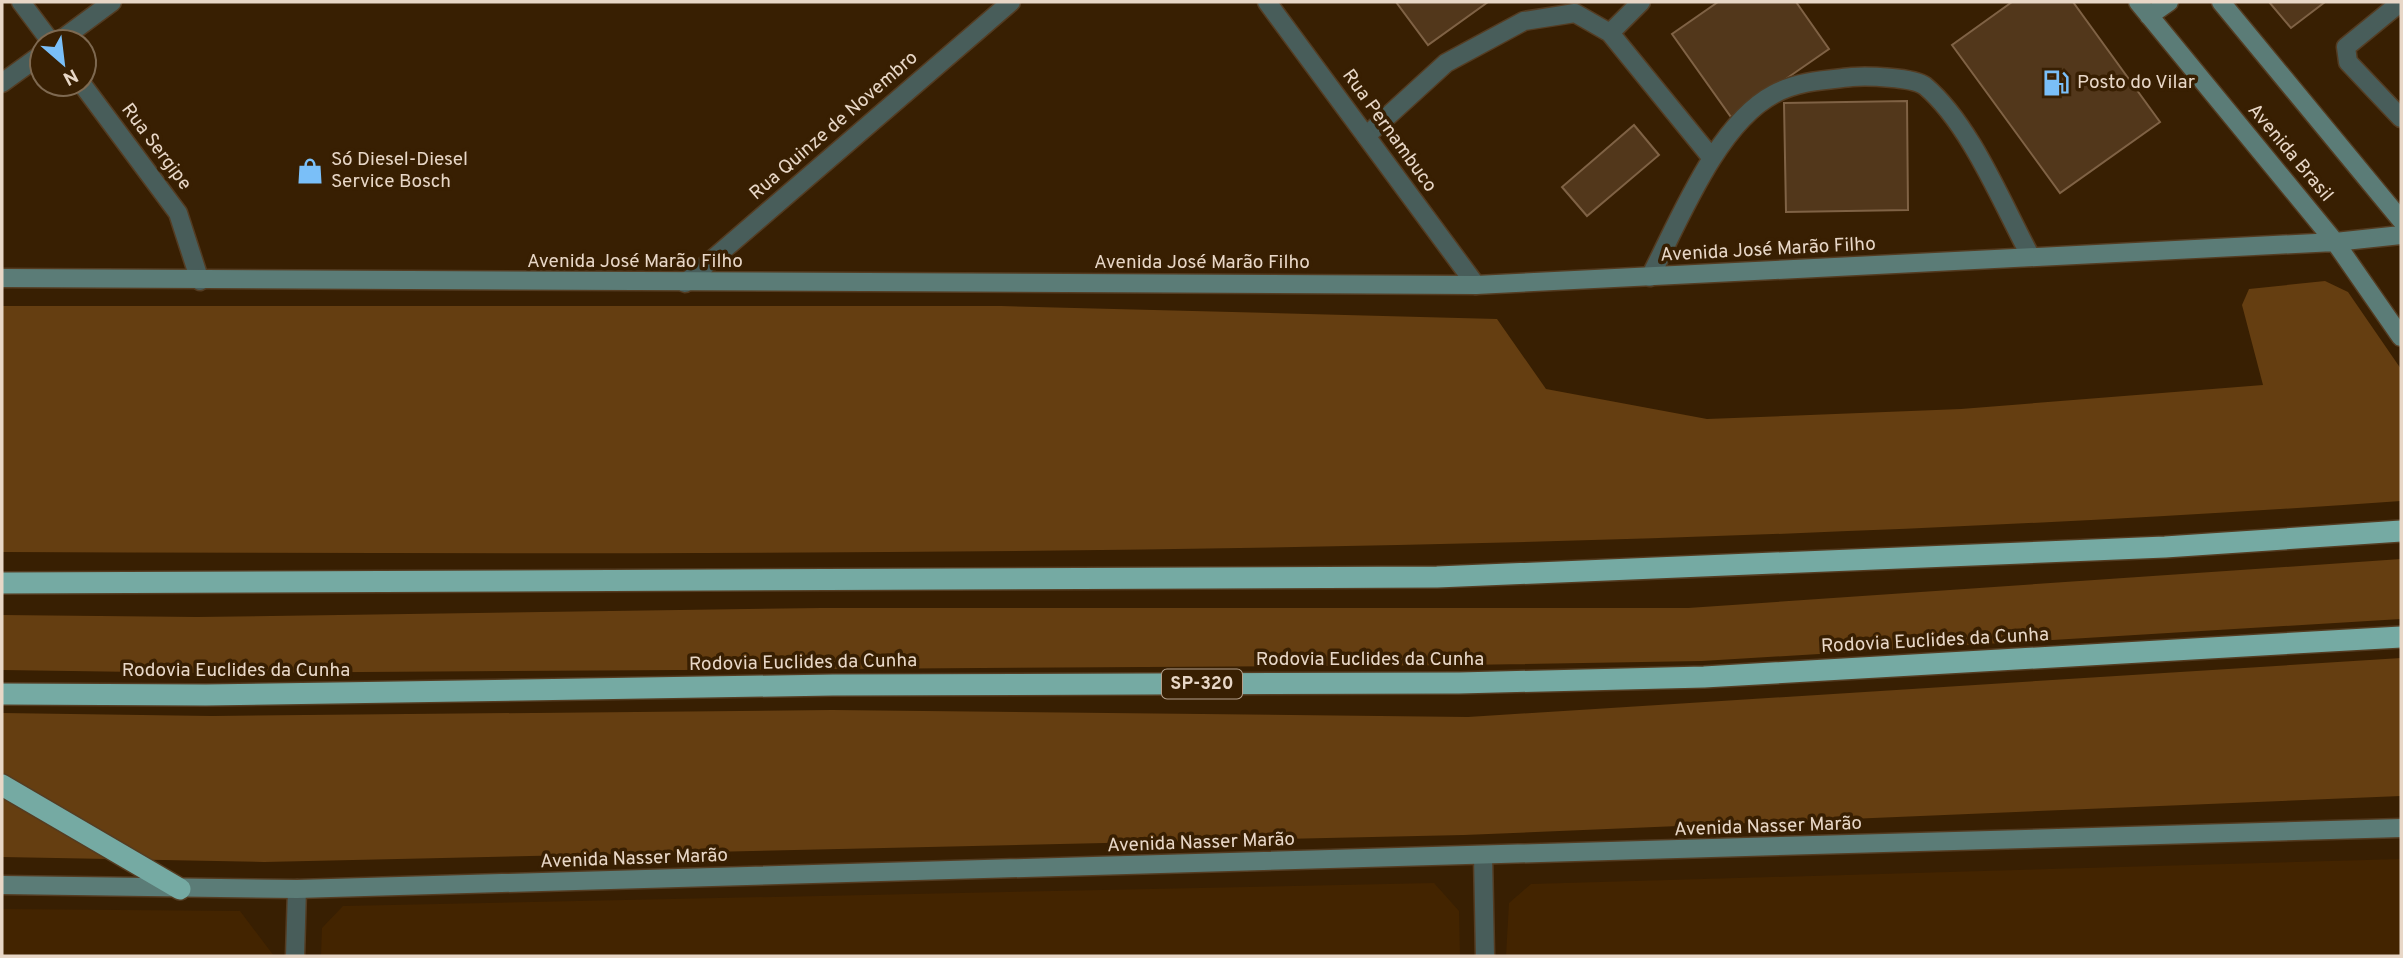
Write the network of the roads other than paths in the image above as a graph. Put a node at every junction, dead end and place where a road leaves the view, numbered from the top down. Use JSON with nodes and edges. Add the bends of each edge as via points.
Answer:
{"nodes":[{"id":1,"x":21,"y":2,"type":"edge"},
{"id":2,"x":112,"y":2,"type":"edge"},
{"id":3,"x":1011,"y":2,"type":"edge"},
{"id":4,"x":1267,"y":2,"type":"edge"},
{"id":5,"x":1641,"y":2,"type":"edge"},
{"id":6,"x":2169,"y":2,"type":"edge"},
{"id":7,"x":2221,"y":2,"type":"edge"},
{"id":8,"x":2401,"y":2,"type":"edge"},
{"id":9,"x":2144,"y":9,"type":"edge"},
{"id":10,"x":40,"y":28,"type":"edge"},
{"id":11,"x":77,"y":28,"type":"edge"},
{"id":12,"x":1610,"y":33,"type":"junction"},
{"id":13,"x":28,"y":64,"type":"edge"},
{"id":14,"x":2,"y":83,"type":"edge"},
{"id":15,"x":92,"y":98,"type":"edge"},
{"id":16,"x":2399,"y":113,"type":"edge"},
{"id":17,"x":1366,"y":136,"type":"junction"},
{"id":18,"x":1712,"y":157,"type":"junction"},
{"id":19,"x":2401,"y":220,"type":"edge"},
{"id":20,"x":2401,"y":235,"type":"edge"},
{"id":21,"x":2336,"y":242,"type":"junction"},
{"id":22,"x":2031,"y":257,"type":"junction"},
{"id":23,"x":1650,"y":277,"type":"junction"},
{"id":24,"x":2,"y":278,"type":"edge"},
{"id":25,"x":200,"y":281,"type":"junction"},
{"id":26,"x":685,"y":283,"type":"junction"},
{"id":27,"x":1476,"y":285,"type":"junction"},
{"id":28,"x":2401,"y":337,"type":"edge"},
{"id":29,"x":2401,"y":531,"type":"edge"},
{"id":30,"x":2,"y":583,"type":"edge"},
{"id":31,"x":2401,"y":637,"type":"edge"},
{"id":32,"x":2,"y":694,"type":"edge"},
{"id":33,"x":2,"y":785,"type":"edge"},
{"id":34,"x":2401,"y":828,"type":"edge"},
{"id":35,"x":1483,"y":856,"type":"junction"},
{"id":36,"x":2,"y":885,"type":"edge"},
{"id":37,"x":180,"y":888,"type":"junction"},
{"id":38,"x":297,"y":889,"type":"junction"},
{"id":39,"x":295,"y":956,"type":"edge"},
{"id":40,"x":1485,"y":956,"type":"edge"}],
"edges":[{"from":1,"to":10,"type":"street"},
{"from":2,"to":11,"type":"street"},
{"from":3,"to":26,"type":"street","name":"Rua Quinze de Novembro"},
{"from":4,"to":17,"type":"street","name":"Rua Pernambuco"},
{"from":5,"to":12,"type":"street"},
{"from":6,"to":9,"type":"main road"},
{"from":7,"to":19,"type":"main road"},
{"from":8,"to":16,"type":"street","via":[[2346,47],[2348,62]]},
{"from":9,"to":21,"type":"main road","name":"Avenida Brasil"},
{"from":12,"to":17,"type":"street","via":[[1575,13],[1524,21],[1446,63]]},
{"from":12,"to":18,"type":"street"},
{"from":13,"to":14,"type":"street"},
{"from":15,"to":25,"type":"street","name":"Rua Sergipe","via":[[178,213]]},
{"from":17,"to":27,"type":"street","name":"Rua Pernambuco"},
{"from":18,"to":22,"type":"street","via":[[1734,129],[1773,94],[1803,82],[1869,76],[1922,84],[1950,113]]},
{"from":18,"to":23,"type":"street"},
{"from":20,"to":21,"type":"main road","name":"Avenida José Marão Filho"},
{"from":21,"to":22,"type":"main road","name":"Avenida José Marão Filho"},
{"from":21,"to":28,"type":"main road","name":"Avenida Brasil"},
{"from":22,"to":23,"type":"main road","name":"Avenida José Marão Filho"},
{"from":23,"to":27,"type":"main road","name":"Avenida José Marão Filho"},
{"from":24,"to":25,"type":"main road","name":"Avenida José Marão Filho"},
{"from":25,"to":26,"type":"main road","name":"Avenida José Marão Filho"},
{"from":26,"to":27,"type":"main road","name":"Avenida José Marão Filho"},
{"from":29,"to":30,"type":"highway","via":[[2165,547],[1437,577]]},
{"from":31,"to":32,"type":"highway","name":"Rodovia Euclides da Cunha","number":"SP-320","via":[[1636,679]]},
{"from":33,"to":37,"type":"highway"},
{"from":34,"to":35,"type":"main road","name":"Avenida Nasser Marão"},
{"from":35,"to":38,"type":"main road","name":"Avenida Nasser Marão"},
{"from":35,"to":40,"type":"street"},
{"from":36,"to":37,"type":"main road","name":"Avenida Nasser Marão"},
{"from":37,"to":38,"type":"main road","name":"Avenida Nasser Marão"},
{"from":38,"to":39,"type":"street"}]}
